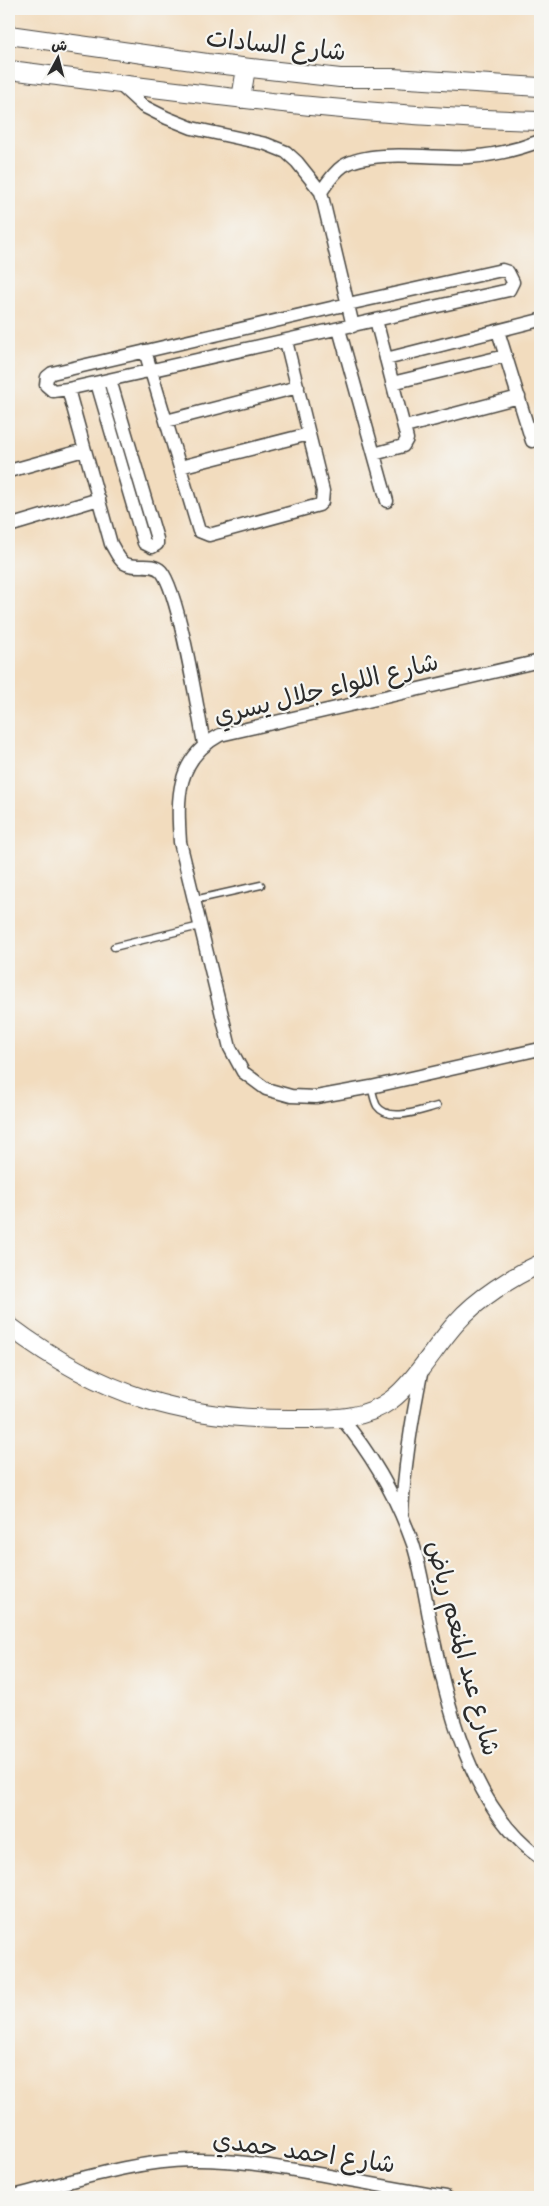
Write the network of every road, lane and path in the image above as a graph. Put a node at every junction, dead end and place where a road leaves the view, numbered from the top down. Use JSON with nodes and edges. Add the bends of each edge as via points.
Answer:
{"nodes":[{"id":1,"x":9,"y":35,"type":"edge"},
{"id":2,"x":246,"y":68,"type":"junction"},
{"id":3,"x":9,"y":70,"type":"edge"},
{"id":4,"x":119,"y":84,"type":"junction"},
{"id":5,"x":540,"y":87,"type":"edge"},
{"id":6,"x":241,"y":99,"type":"junction"},
{"id":7,"x":540,"y":121,"type":"edge"},
{"id":8,"x":540,"y":141,"type":"edge"},
{"id":9,"x":321,"y":192,"type":"junction"},
{"id":10,"x":348,"y":304,"type":"junction"},
{"id":11,"x":376,"y":320,"type":"junction"},
{"id":12,"x":540,"y":320,"type":"edge"},
{"id":13,"x":353,"y":326,"type":"junction"},
{"id":14,"x":338,"y":329,"type":"junction"},
{"id":15,"x":498,"y":332,"type":"junction"},
{"id":16,"x":286,"y":341,"type":"junction"},
{"id":17,"x":145,"y":351,"type":"junction"},
{"id":18,"x":505,"y":356,"type":"junction"},
{"id":19,"x":386,"y":359,"type":"junction"},
{"id":20,"x":151,"y":370,"type":"junction"},
{"id":21,"x":110,"y":380,"type":"junction"},
{"id":22,"x":97,"y":383,"type":"junction"},
{"id":23,"x":392,"y":383,"type":"junction"},
{"id":24,"x":298,"y":387,"type":"junction"},
{"id":25,"x":68,"y":389,"type":"junction"},
{"id":26,"x":518,"y":397,"type":"junction"},
{"id":27,"x":166,"y":421,"type":"junction"},
{"id":28,"x":405,"y":428,"type":"junction"},
{"id":29,"x":309,"y":434,"type":"junction"},
{"id":30,"x":532,"y":441,"type":"dead end"},
{"id":31,"x":84,"y":450,"type":"junction"},
{"id":32,"x":374,"y":454,"type":"junction"},
{"id":33,"x":180,"y":468,"type":"junction"},
{"id":34,"x":9,"y":471,"type":"edge"},
{"id":35,"x":99,"y":500,"type":"junction"},
{"id":36,"x":387,"y":501,"type":"dead end"},
{"id":37,"x":9,"y":526,"type":"edge"},
{"id":38,"x":540,"y":661,"type":"edge"},
{"id":39,"x":204,"y":744,"type":"junction"},
{"id":40,"x":261,"y":885,"type":"dead end"},
{"id":41,"x":194,"y":900,"type":"junction"},
{"id":42,"x":200,"y":926,"type":"junction"},
{"id":43,"x":114,"y":947,"type":"dead end"},
{"id":44,"x":540,"y":1049,"type":"edge"},
{"id":45,"x":371,"y":1087,"type":"junction"},
{"id":46,"x":437,"y":1106,"type":"dead end"},
{"id":47,"x":540,"y":1264,"type":"edge"},
{"id":48,"x":9,"y":1326,"type":"edge"},
{"id":49,"x":423,"y":1364,"type":"junction"},
{"id":50,"x":342,"y":1419,"type":"junction"},
{"id":51,"x":401,"y":1517,"type":"junction"},
{"id":52,"x":540,"y":1858,"type":"edge"},
{"id":53,"x":9,"y":2197,"type":"edge"},
{"id":54,"x":444,"y":2197,"type":"edge"}],
"edges":[{"from":1,"to":2,"type":"main road","name":"شارع السادات"},
{"from":2,"to":5,"type":"main road","name":"شارع السادات","via":[[340,78]]},
{"from":2,"to":6,"type":"main road"},
{"from":3,"to":4,"type":"main road"},
{"from":4,"to":6,"type":"main road"},
{"from":4,"to":9,"type":"street","via":[[143,106],[167,118],[192,128],[266,144],[286,152]]},
{"from":6,"to":7,"type":"main road","via":[[365,112]]},
{"from":8,"to":9,"type":"street","via":[[516,150],[469,157],[376,156],[355,160],[332,176]]},
{"from":9,"to":10,"type":"street"},
{"from":10,"to":11,"type":"street","via":[[502,270],[512,277],[509,290]]},
{"from":10,"to":13,"type":"street"},
{"from":10,"to":17,"type":"street"},
{"from":11,"to":13,"type":"street"},
{"from":11,"to":19,"type":"street"},
{"from":12,"to":15,"type":"street"},
{"from":13,"to":14,"type":"street"},
{"from":14,"to":16,"type":"street"},
{"from":14,"to":32,"type":"street"},
{"from":15,"to":18,"type":"street"},
{"from":15,"to":19,"type":"street"},
{"from":16,"to":20,"type":"street"},
{"from":16,"to":24,"type":"street"},
{"from":17,"to":20,"type":"street"},
{"from":17,"to":25,"type":"street","via":[[46,377],[50,390]]},
{"from":18,"to":23,"type":"street"},
{"from":18,"to":26,"type":"street"},
{"from":19,"to":23,"type":"street"},
{"from":20,"to":21,"type":"street"},
{"from":20,"to":27,"type":"street"},
{"from":21,"to":22,"type":"street"},
{"from":21,"to":22,"type":"street","via":[[158,538],[152,547],[144,543]]},
{"from":22,"to":25,"type":"street"},
{"from":23,"to":28,"type":"street"},
{"from":24,"to":27,"type":"street"},
{"from":24,"to":29,"type":"street"},
{"from":25,"to":31,"type":"street"},
{"from":26,"to":28,"type":"street"},
{"from":26,"to":30,"type":"street"},
{"from":27,"to":33,"type":"street"},
{"from":28,"to":32,"type":"street","via":[[407,439],[403,446]]},
{"from":29,"to":33,"type":"street"},
{"from":29,"to":33,"type":"street","via":[[323,491],[322,502],[209,535],[200,531]]},
{"from":31,"to":34,"type":"street"},
{"from":31,"to":35,"type":"street"},
{"from":32,"to":36,"type":"street"},
{"from":35,"to":37,"type":"street"},
{"from":35,"to":39,"type":"street","via":[[111,544],[121,560],[134,566],[155,568],[169,587]]},
{"from":38,"to":39,"type":"street","name":"شارع اللواء جلال يسري","via":[[239,730]]},
{"from":39,"to":41,"type":"street","name":"شارع اللواء جلال يسري","via":[[187,766],[179,797],[180,842]]},
{"from":40,"to":41,"type":"lane"},
{"from":41,"to":42,"type":"street","name":"شارع اللواء جلال يسري"},
{"from":42,"to":43,"type":"lane"},
{"from":42,"to":45,"type":"street","name":"شارع اللواء جلال يسري","via":[[230,1048],[244,1072],[266,1090],[291,1096],[316,1097]]},
{"from":44,"to":45,"type":"street","name":"شارع اللواء جلال يسري"},
{"from":45,"to":46,"type":"lane","via":[[376,1105],[387,1113],[401,1114]]},
{"from":47,"to":49,"type":"main road","via":[[489,1294],[458,1320]]},
{"from":48,"to":50,"type":"main road","via":[[44,1353],[86,1375],[122,1392],[168,1407],[222,1417]]},
{"from":49,"to":50,"type":"main road","via":[[392,1399],[378,1408]]},
{"from":49,"to":51,"type":"street","name":"شارع عبد المنعم رياض","via":[[406,1452]]},
{"from":50,"to":51,"type":"street","name":"شارع عبد المنعم رياض","via":[[372,1459]]},
{"from":51,"to":52,"type":"street","name":"شارع عبد المنعم رياض","via":[[417,1558],[456,1727],[469,1763],[486,1796],[508,1827]]},
{"from":53,"to":54,"type":"street","name":"شارع احمد حمدي","via":[[123,2169],[190,2160],[258,2163]]}]}
